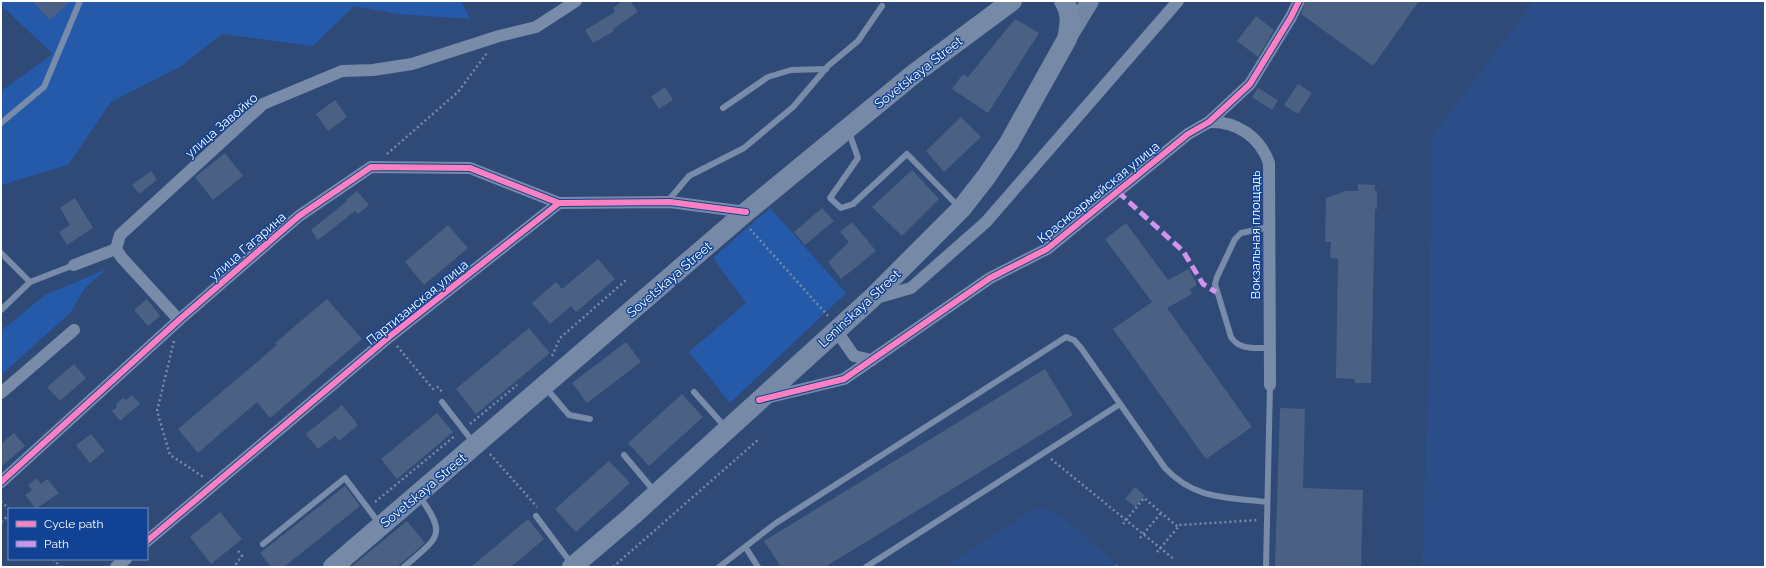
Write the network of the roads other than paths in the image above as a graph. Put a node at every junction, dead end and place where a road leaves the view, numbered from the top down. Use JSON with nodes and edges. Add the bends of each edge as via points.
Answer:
{"nodes":[{"id":1,"x":80,"y":1,"type":"edge"},
{"id":2,"x":576,"y":1,"type":"edge"},
{"id":3,"x":1012,"y":1,"type":"edge"},
{"id":4,"x":1064,"y":1,"type":"edge"},
{"id":5,"x":1090,"y":1,"type":"edge"},
{"id":6,"x":1178,"y":1,"type":"edge"},
{"id":7,"x":1299,"y":1,"type":"edge"},
{"id":8,"x":882,"y":6,"type":"dead end"},
{"id":9,"x":1067,"y":39,"type":"junction"},
{"id":10,"x":826,"y":69,"type":"junction"},
{"id":11,"x":723,"y":108,"type":"dead end"},
{"id":12,"x":1,"y":122,"type":"edge"},
{"id":13,"x":1209,"y":122,"type":"junction"},
{"id":14,"x":848,"y":128,"type":"junction"},
{"id":15,"x":667,"y":202,"type":"junction"},
{"id":16,"x":559,"y":203,"type":"junction"},
{"id":17,"x":961,"y":209,"type":"junction"},
{"id":18,"x":746,"y":219,"type":"junction"},
{"id":19,"x":1269,"y":227,"type":"junction"},
{"id":20,"x":116,"y":249,"type":"junction"},
{"id":21,"x":1,"y":253,"type":"edge"},
{"id":22,"x":74,"y":265,"type":"joint"},
{"id":23,"x":30,"y":282,"type":"junction"},
{"id":24,"x":871,"y":299,"type":"junction"},
{"id":25,"x":1,"y":310,"type":"edge"},
{"id":26,"x":179,"y":320,"type":"junction"},
{"id":27,"x":834,"y":325,"type":"junction"},
{"id":28,"x":74,"y":330,"type":"dead end"},
{"id":29,"x":1268,"y":348,"type":"junction"},
{"id":30,"x":872,"y":360,"type":"junction"},
{"id":31,"x":1270,"y":385,"type":"joint"},
{"id":32,"x":545,"y":387,"type":"junction"},
{"id":33,"x":694,"y":392,"type":"dead end"},
{"id":34,"x":1,"y":393,"type":"edge"},
{"id":35,"x":445,"y":400,"type":"road end"},
{"id":36,"x":759,"y":400,"type":"junction"},
{"id":37,"x":1120,"y":404,"type":"junction"},
{"id":38,"x":590,"y":419,"type":"dead end"},
{"id":39,"x":727,"y":429,"type":"junction"},
{"id":40,"x":483,"y":449,"type":"junction"},
{"id":41,"x":624,"y":455,"type":"dead end"},
{"id":42,"x":1,"y":482,"type":"edge"},
{"id":43,"x":418,"y":494,"type":"junction"},
{"id":44,"x":656,"y":494,"type":"junction"},
{"id":45,"x":1267,"y":502,"type":"junction"},
{"id":46,"x":536,"y":516,"type":"dead end"},
{"id":47,"x":381,"y":526,"type":"junction"},
{"id":48,"x":148,"y":540,"type":"edge"},
{"id":49,"x":264,"y":544,"type":"dead end"},
{"id":50,"x":746,"y":548,"type":"junction"},
{"id":51,"x":125,"y":560,"type":"edge"},
{"id":52,"x":573,"y":566,"type":"edge"},
{"id":53,"x":116,"y":567,"type":"edge"},
{"id":54,"x":333,"y":567,"type":"edge"},
{"id":55,"x":404,"y":567,"type":"edge"},
{"id":56,"x":719,"y":567,"type":"edge"},
{"id":57,"x":758,"y":567,"type":"edge"},
{"id":58,"x":866,"y":567,"type":"edge"},
{"id":59,"x":1266,"y":567,"type":"edge"}],
"edges":[{"from":1,"to":12,"type":"lane","via":[[44,87]]},
{"from":2,"to":20,"type":"street","name":"улица Завойко","via":[[536,27],[412,64],[373,70],[342,71],[263,104],[120,235]]},
{"from":3,"to":14,"type":"main road","name":"Sovetskaya Street","via":[[915,73]]},
{"from":4,"to":9,"type":"main road","via":[[1069,9]]},
{"from":5,"to":9,"type":"main road","name":"Leninskaya Street"},
{"from":6,"to":24,"type":"street","via":[[986,222],[911,288]]},
{"from":7,"to":13,"type":"street","name":"Красноармейская улица","via":[[1250,84]]},
{"from":8,"to":10,"type":"lane","via":[[858,41]]},
{"from":9,"to":17,"type":"main road","name":"Leninskaya Street","via":[[1009,143]]},
{"from":10,"to":11,"type":"lane","via":[[791,70],[768,77]]},
{"from":10,"to":15,"type":"lane","via":[[787,112],[744,148],[689,176]]},
{"from":13,"to":19,"type":"street","name":"Вокзальная площадь","via":[[1226,122],[1240,128],[1264,151],[1270,171]]},
{"from":13,"to":30,"type":"street","name":"Красноармейская улица","via":[[1188,134],[1047,249],[990,278]]},
{"from":14,"to":17,"type":"lane","via":[[858,158],[830,198],[842,208],[853,204],[907,154]]},
{"from":14,"to":18,"type":"main road","name":"Sovetskaya Street"},
{"from":15,"to":16,"type":"street"},
{"from":15,"to":18,"type":"street"},
{"from":16,"to":26,"type":"street","name":"улица Гагарина","via":[[470,168],[371,167],[299,216]]},
{"from":16,"to":48,"type":"street","name":"Партизанская улица","via":[[389,337]]},
{"from":17,"to":24,"type":"main road","name":"Leninskaya Street"},
{"from":18,"to":32,"type":"main road","name":"Sovetskaya Street"},
{"from":19,"to":29,"type":"street","name":"Вокзальная площадь"},
{"from":19,"to":29,"type":"lane","via":[[1244,231],[1237,236],[1215,284],[1231,336],[1236,344],[1243,347]]},
{"from":20,"to":22,"type":"street"},
{"from":20,"to":26,"type":"street"},
{"from":21,"to":23,"type":"lane"},
{"from":22,"to":23,"type":"lane"},
{"from":23,"to":25,"type":"lane"},
{"from":24,"to":27,"type":"main road","name":"Leninskaya Street"},
{"from":26,"to":42,"type":"street","name":"улица Гагарина"},
{"from":27,"to":30,"type":"street","via":[[854,356]]},
{"from":27,"to":36,"type":"main road","name":"Leninskaya Street"},
{"from":28,"to":34,"type":"street"},
{"from":29,"to":31,"type":"street","name":"Вокзальная площадь"},
{"from":30,"to":36,"type":"street","name":"Красноармейская улица","via":[[844,379]]},
{"from":31,"to":45,"type":"lane"},
{"from":32,"to":38,"type":"lane","via":[[570,415]]},
{"from":32,"to":40,"type":"main road","name":"Sovetskaya Street"},
{"from":33,"to":39,"type":"lane"},
{"from":35,"to":40,"type":"lane"},
{"from":36,"to":39,"type":"main road","name":"Leninskaya Street"},
{"from":37,"to":45,"type":"lane","via":[[1165,468],[1183,484],[1204,494]]},
{"from":37,"to":50,"type":"lane","via":[[1079,345],[1071,338],[1064,337],[776,523]]},
{"from":37,"to":58,"type":"lane"},
{"from":39,"to":44,"type":"main road","name":"Leninskaya Street"},
{"from":40,"to":43,"type":"main road","name":"Sovetskaya Street"},
{"from":41,"to":44,"type":"lane"},
{"from":43,"to":47,"type":"main road","name":"Sovetskaya Street"},
{"from":43,"to":55,"type":"lane","via":[[434,519],[437,532],[434,541]]},
{"from":44,"to":52,"type":"main road","name":"Leninskaya Street"},
{"from":45,"to":59,"type":"lane"},
{"from":46,"to":52,"type":"lane"},
{"from":47,"to":49,"type":"lane","via":[[345,478]]},
{"from":47,"to":54,"type":"main road","name":"Sovetskaya Street"},
{"from":50,"to":56,"type":"lane"},
{"from":50,"to":57,"type":"lane"},
{"from":51,"to":53,"type":"street"}]}
